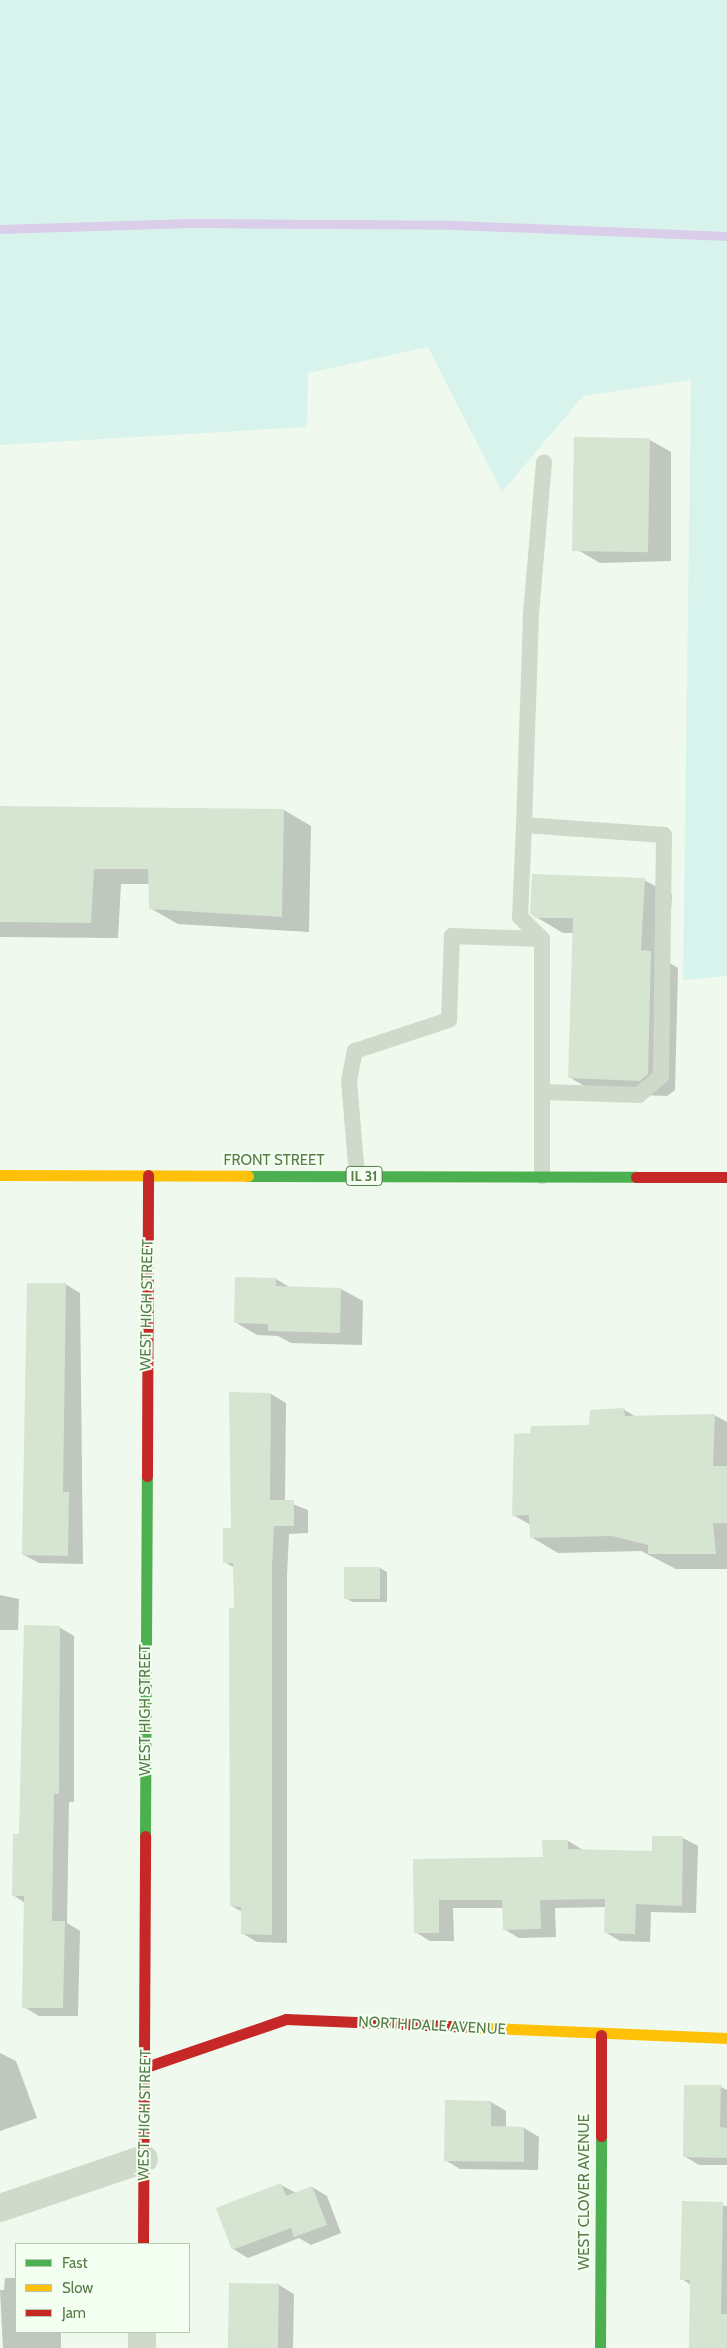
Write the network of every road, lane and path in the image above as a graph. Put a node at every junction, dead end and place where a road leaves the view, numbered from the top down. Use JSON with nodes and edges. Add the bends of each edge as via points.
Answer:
{"nodes":[{"id":1,"x":544,"y":463,"type":"dead end"},
{"id":2,"x":524,"y":825,"type":"junction"},
{"id":3,"x":542,"y":939,"type":"junction"},
{"id":4,"x":542,"y":1092,"type":"junction"},
{"id":5,"x":0,"y":1175,"type":"edge"},
{"id":6,"x":148,"y":1176,"type":"junction"},
{"id":7,"x":356,"y":1176,"type":"junction"},
{"id":8,"x":542,"y":1176,"type":"junction"},
{"id":9,"x":727,"y":1177,"type":"edge"},
{"id":10,"x":601,"y":2035,"type":"junction"},
{"id":11,"x":727,"y":2038,"type":"edge"},
{"id":12,"x":146,"y":2067,"type":"junction"},
{"id":13,"x":144,"y":2159,"type":"junction"},
{"id":14,"x":0,"y":2208,"type":"edge"},
{"id":15,"x":143,"y":2243,"type":"edge"},
{"id":16,"x":142,"y":2333,"type":"edge"},
{"id":17,"x":142,"y":2348,"type":"edge"},
{"id":18,"x":600,"y":2348,"type":"edge"}],
"edges":[{"from":1,"to":2,"type":"lane","via":[[531,614]]},
{"from":2,"to":3,"type":"lane","via":[[520,917]]},
{"from":2,"to":4,"type":"lane","via":[[664,835],[661,1076],[638,1095]]},
{"from":3,"to":4,"type":"lane"},
{"from":3,"to":7,"type":"lane","via":[[452,936],[449,1020],[355,1051],[349,1081]]},
{"from":4,"to":8,"type":"lane"},
{"from":5,"to":6,"type":"street","name":"FRONT STREET","number":"IL 31"},
{"from":6,"to":7,"type":"street","name":"FRONT STREET","number":"IL 31"},
{"from":6,"to":12,"type":"street","name":"WEST HIGH STREET"},
{"from":7,"to":8,"type":"street","name":"FRONT STREET","number":"IL 31"},
{"from":8,"to":9,"type":"street","name":"FRONT STREET","number":"IL 31"},
{"from":10,"to":11,"type":"street","name":"NORTH DALE AVENUE"},
{"from":10,"to":12,"type":"street","name":"NORTH DALE AVENUE","via":[[286,2019]]},
{"from":10,"to":18,"type":"street","name":"WEST CLOVER AVENUE"},
{"from":12,"to":13,"type":"street","name":"WEST HIGH STREET"},
{"from":13,"to":14,"type":"street"},
{"from":13,"to":15,"type":"street","name":"WEST HIGH STREET"},
{"from":16,"to":17,"type":"street"}]}
